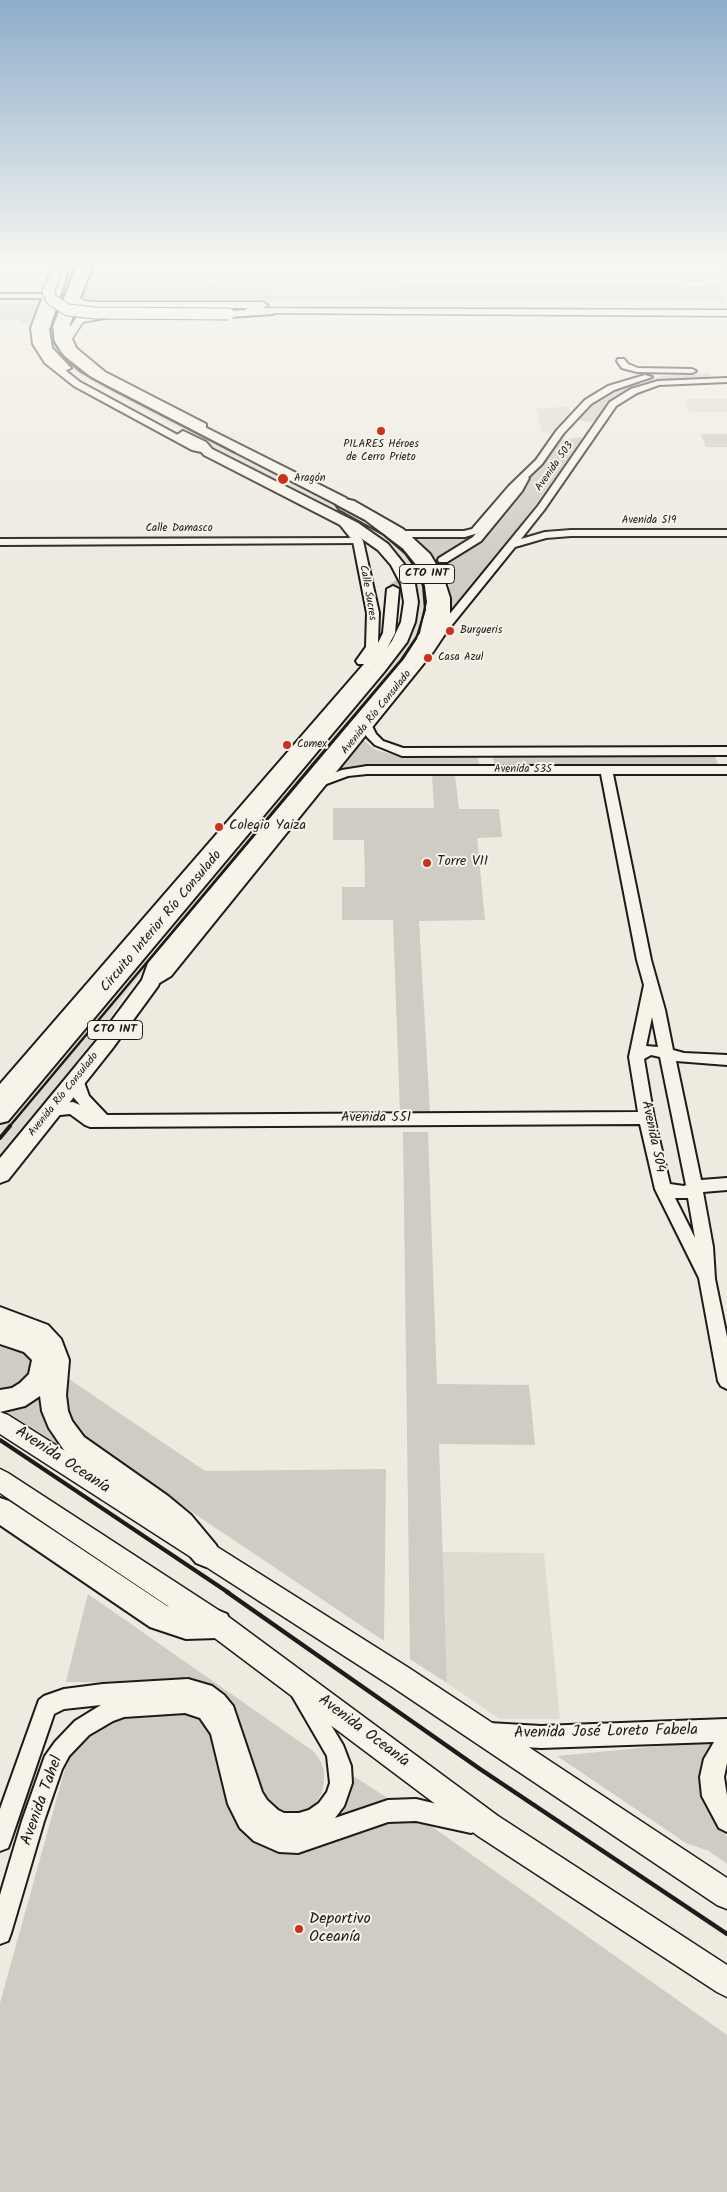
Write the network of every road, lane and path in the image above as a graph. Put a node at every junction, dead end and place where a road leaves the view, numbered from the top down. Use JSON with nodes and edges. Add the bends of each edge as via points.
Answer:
{"nodes":[{"id":1,"x":63,"y":367,"type":"edge"},
{"id":2,"x":85,"y":367,"type":"edge"},
{"id":3,"x":93,"y":367,"type":"edge"},
{"id":4,"x":629,"y":367,"type":"edge"},
{"id":5,"x":692,"y":372,"type":"junction"},
{"id":6,"x":727,"y":372,"type":"edge"},
{"id":7,"x":721,"y":377,"type":"edge"},
{"id":8,"x":637,"y":379,"type":"junction"},
{"id":9,"x":650,"y":386,"type":"junction"},
{"id":10,"x":584,"y":423,"type":"junction"},
{"id":11,"x":239,"y":448,"type":"junction"},
{"id":12,"x":524,"y":478,"type":"junction"},
{"id":13,"x":341,"y":501,"type":"junction"},
{"id":14,"x":533,"y":518,"type":"junction"},
{"id":15,"x":342,"y":520,"type":"junction"},
{"id":16,"x":571,"y":533,"type":"junction"},
{"id":17,"x":727,"y":533,"type":"edge"},
{"id":18,"x":404,"y":534,"type":"junction"},
{"id":19,"x":0,"y":537,"type":"edge"},
{"id":20,"x":357,"y":539,"type":"junction"},
{"id":21,"x":0,"y":542,"type":"edge"},
{"id":22,"x":511,"y":545,"type":"junction"},
{"id":23,"x":443,"y":560,"type":"tunnel mouth"},
{"id":24,"x":393,"y":589,"type":"dead end"},
{"id":25,"x":439,"y":634,"type":"junction"},
{"id":26,"x":397,"y":684,"type":"junction"},
{"id":27,"x":345,"y":694,"type":"junction"},
{"id":28,"x":341,"y":711,"type":"junction"},
{"id":29,"x":367,"y":726,"type":"junction"},
{"id":30,"x":487,"y":752,"type":"junction"},
{"id":31,"x":726,"y":755,"type":"edge"},
{"id":32,"x":490,"y":770,"type":"junction"},
{"id":33,"x":606,"y":770,"type":"junction"},
{"id":34,"x":727,"y":770,"type":"edge"},
{"id":35,"x":282,"y":781,"type":"junction"},
{"id":36,"x":321,"y":782,"type":"junction"},
{"id":37,"x":259,"y":792,"type":"junction"},
{"id":38,"x":144,"y":944,"type":"junction"},
{"id":39,"x":112,"y":963,"type":"junction"},
{"id":40,"x":151,"y":981,"type":"junction"},
{"id":41,"x":650,"y":987,"type":"junction"},
{"id":42,"x":666,"y":1053,"type":"junction"},
{"id":43,"x":636,"y":1057,"type":"junction"},
{"id":44,"x":727,"y":1060,"type":"edge"},
{"id":45,"x":76,"y":1078,"type":"junction"},
{"id":46,"x":0,"y":1095,"type":"edge"},
{"id":47,"x":51,"y":1110,"type":"junction"},
{"id":48,"x":0,"y":1115,"type":"edge"},
{"id":49,"x":646,"y":1118,"type":"junction"},
{"id":50,"x":98,"y":1121,"type":"junction"},
{"id":51,"x":0,"y":1174,"type":"edge"},
{"id":52,"x":727,"y":1184,"type":"edge"},
{"id":53,"x":694,"y":1187,"type":"junction"},
{"id":54,"x":663,"y":1189,"type":"junction"},
{"id":55,"x":707,"y":1279,"type":"junction"},
{"id":56,"x":0,"y":1318,"type":"edge"},
{"id":57,"x":0,"y":1334,"type":"edge"},
{"id":58,"x":727,"y":1381,"type":"edge"},
{"id":59,"x":0,"y":1401,"type":"edge"},
{"id":60,"x":0,"y":1422,"type":"edge"},
{"id":61,"x":0,"y":1480,"type":"edge"},
{"id":62,"x":0,"y":1510,"type":"edge"},
{"id":63,"x":206,"y":1554,"type":"junction"},
{"id":64,"x":217,"y":1624,"type":"junction"},
{"id":65,"x":293,"y":1680,"type":"junction"},
{"id":66,"x":727,"y":1730,"type":"edge"},
{"id":67,"x":486,"y":1734,"type":"junction"},
{"id":68,"x":727,"y":1743,"type":"edge"},
{"id":69,"x":727,"y":1820,"type":"edge"},
{"id":70,"x":488,"y":1826,"type":"junction"},
{"id":71,"x":0,"y":1840,"type":"edge"},
{"id":72,"x":727,"y":1895,"type":"edge"},
{"id":73,"x":0,"y":1933,"type":"edge"},
{"id":74,"x":727,"y":1982,"type":"edge"}],
"edges":[{"from":1,"to":15,"type":"highway","number":"CTO INT","via":[[202,445],[208,452]]},
{"from":2,"to":11,"type":"highway","number":"CTO INT"},
{"from":3,"to":11,"type":"main road","name":"Avenida Río Consulado","number":"CTO INT"},
{"from":4,"to":5,"type":"street"},
{"from":5,"to":7,"type":"street","name":"Avenida 503"},
{"from":5,"to":8,"type":"street","name":"Avenida 503"},
{"from":6,"to":7,"type":"street","name":"Avenida 503"},
{"from":7,"to":9,"type":"street","name":"Avenida 503"},
{"from":8,"to":9,"type":"street"},
{"from":8,"to":10,"type":"street","name":"Avenida 503","via":[[595,396]]},
{"from":9,"to":10,"type":"street","name":"Avenida 503","via":[[634,391]]},
{"from":10,"to":12,"type":"street","name":"Avenida 503"},
{"from":10,"to":14,"type":"street","name":"Avenida 503"},
{"from":11,"to":13,"type":"highway","name":"Avenida Río Consulado","number":"CTO INT"},
{"from":12,"to":18,"type":"street","name":"Avenida 503","via":[[475,531],[465,534]]},
{"from":12,"to":23,"type":"main road","via":[[517,492],[477,538]]},
{"from":13,"to":18,"type":"main road","name":"Avenida Río Consulado","number":"CTO INT"},
{"from":13,"to":26,"type":"highway","name":"Circuito Interior Río Consulado","number":"CTO INT","via":[[404,544],[421,562],[431,586],[433,610],[428,632]]},
{"from":14,"to":16,"type":"street","name":"Avenida 519","via":[[550,530]]},
{"from":14,"to":22,"type":"street","name":"Avenida 503"},
{"from":15,"to":20,"type":"main road","name":"Calle Sucres","number":"CTO INT"},
{"from":15,"to":28,"type":"highway","name":"Circuito Interior Río Consulado","number":"CTO INT","via":[[390,555],[408,584],[411,602],[408,622],[399,642]]},
{"from":16,"to":17,"type":"street","name":"Avenida 519"},
{"from":16,"to":22,"type":"street","name":"Avenida 519","via":[[544,535]]},
{"from":18,"to":25,"type":"main road","name":"Avenida Río Consulado","number":"CTO INT","via":[[426,556],[440,583],[444,607]]},
{"from":19,"to":20,"type":"street","name":"Calle Damasco"},
{"from":20,"to":21,"type":"street","name":"Calle Damasco"},
{"from":20,"to":27,"type":"main road","name":"Calle Sucres","number":"CTO INT","via":[[371,600],[373,640]]},
{"from":22,"to":25,"type":"street","name":"Avenida 503"},
{"from":24,"to":27,"type":"main road","via":[[387,640]]},
{"from":25,"to":26,"type":"main road","name":"Avenida Río Consulado","number":"CTO INT","via":[[429,650]]},
{"from":26,"to":29,"type":"main road","name":"Avenida Río Consulado","number":"CTO INT"},
{"from":26,"to":40,"type":"highway","name":"Circuito Interior Río Consulado","number":"CTO INT","via":[[381,698],[155,968]]},
{"from":27,"to":28,"type":"highway"},
{"from":27,"to":37,"type":"main road","number":"CTO INT"},
{"from":28,"to":35,"type":"highway","name":"Circuito Interior Río Consulado","number":"CTO INT"},
{"from":29,"to":30,"type":"street","name":"Avenida 535","via":[[379,743],[402,752]]},
{"from":29,"to":36,"type":"main road","name":"Avenida Río Consulado","number":"CTO INT"},
{"from":30,"to":31,"type":"street","name":"Avenida 535"},
{"from":30,"to":32,"type":"street"},
{"from":32,"to":33,"type":"street","name":"Avenida 535"},
{"from":32,"to":36,"type":"street","name":"Avenida 535","via":[[367,770]]},
{"from":33,"to":34,"type":"street","name":"Avenida 535"},
{"from":33,"to":41,"type":"street","name":"Avenida 504"},
{"from":35,"to":37,"type":"highway"},
{"from":35,"to":38,"type":"highway","name":"Circuito Interior Río Consulado","number":"CTO INT"},
{"from":36,"to":40,"type":"main road","name":"Avenida Río Consulado","number":"CTO INT","via":[[166,972]]},
{"from":37,"to":39,"type":"main road","number":"CTO INT"},
{"from":38,"to":39,"type":"highway"},
{"from":38,"to":48,"type":"highway","name":"Circuito Interior Río Consulado","number":"CTO INT"},
{"from":39,"to":46,"type":"main road","number":"CTO INT"},
{"from":40,"to":45,"type":"highway","name":"Avenida Río Consulado","number":"CTO INT"},
{"from":41,"to":42,"type":"street","name":"Avenida 504"},
{"from":41,"to":43,"type":"street","name":"Avenida 504"},
{"from":42,"to":43,"type":"street","via":[[651,1050]]},
{"from":42,"to":44,"type":"street","via":[[684,1058]]},
{"from":42,"to":53,"type":"street","name":"Avenida 504"},
{"from":43,"to":49,"type":"street","name":"Avenida 504"},
{"from":45,"to":47,"type":"highway","name":"Avenida Río Consulado","number":"CTO INT"},
{"from":45,"to":50,"type":"street","via":[[86,1104]]},
{"from":47,"to":50,"type":"street","via":[[73,1108]]},
{"from":47,"to":51,"type":"highway","name":"Avenida Río Consulado","number":"CTO INT"},
{"from":49,"to":50,"type":"street","name":"Avenida 551"},
{"from":49,"to":54,"type":"street","name":"Avenida 504"},
{"from":52,"to":53,"type":"street"},
{"from":53,"to":54,"type":"street","via":[[680,1193]]},
{"from":53,"to":55,"type":"street","name":"Avenida 504"},
{"from":54,"to":55,"type":"street","name":"Avenida 504"},
{"from":55,"to":58,"type":"street","name":"Avenida 504"},
{"from":56,"to":63,"type":"highway","via":[[39,1332],[52,1346],[57,1360],[54,1403],[58,1420],[71,1440],[159,1505],[181,1524]]},
{"from":57,"to":59,"type":"highway","via":[[32,1344],[39,1349],[44,1360],[39,1380],[29,1391]]},
{"from":60,"to":63,"type":"main road","name":"Avenida Oceanía"},
{"from":61,"to":64,"type":"main road","name":"Avenida Oceanía"},
{"from":62,"to":64,"type":"highway","via":[[160,1617],[186,1625]]},
{"from":63,"to":67,"type":"main road","name":"Avenida Oceanía"},
{"from":64,"to":65,"type":"main road","name":"Avenida Oceanía"},
{"from":65,"to":70,"type":"main road","name":"Avenida Oceanía"},
{"from":65,"to":71,"type":"street","name":"Avenida Tahel","via":[[336,1752],[340,1766],[341,1783],[336,1798],[314,1820],[284,1824],[259,1808],[226,1713],[204,1693],[188,1689],[103,1694],[64,1698],[46,1707]]},
{"from":66,"to":67,"type":"main road","name":"Avenida José Loreto Fabela","via":[[550,1737]]},
{"from":67,"to":72,"type":"main road","name":"Avenida Oceanía"},
{"from":68,"to":69,"type":"main road","via":[[716,1759],[712,1777],[714,1796]]},
{"from":70,"to":73,"type":"street","name":"Avenida Tahel","via":[[416,1810],[388,1811],[298,1842],[279,1841],[262,1833],[248,1820],[239,1804],[220,1731],[207,1711],[185,1703],[124,1707],[108,1712],[82,1728],[53,1764]]},
{"from":70,"to":74,"type":"main road","name":"Avenida Oceanía"}]}
